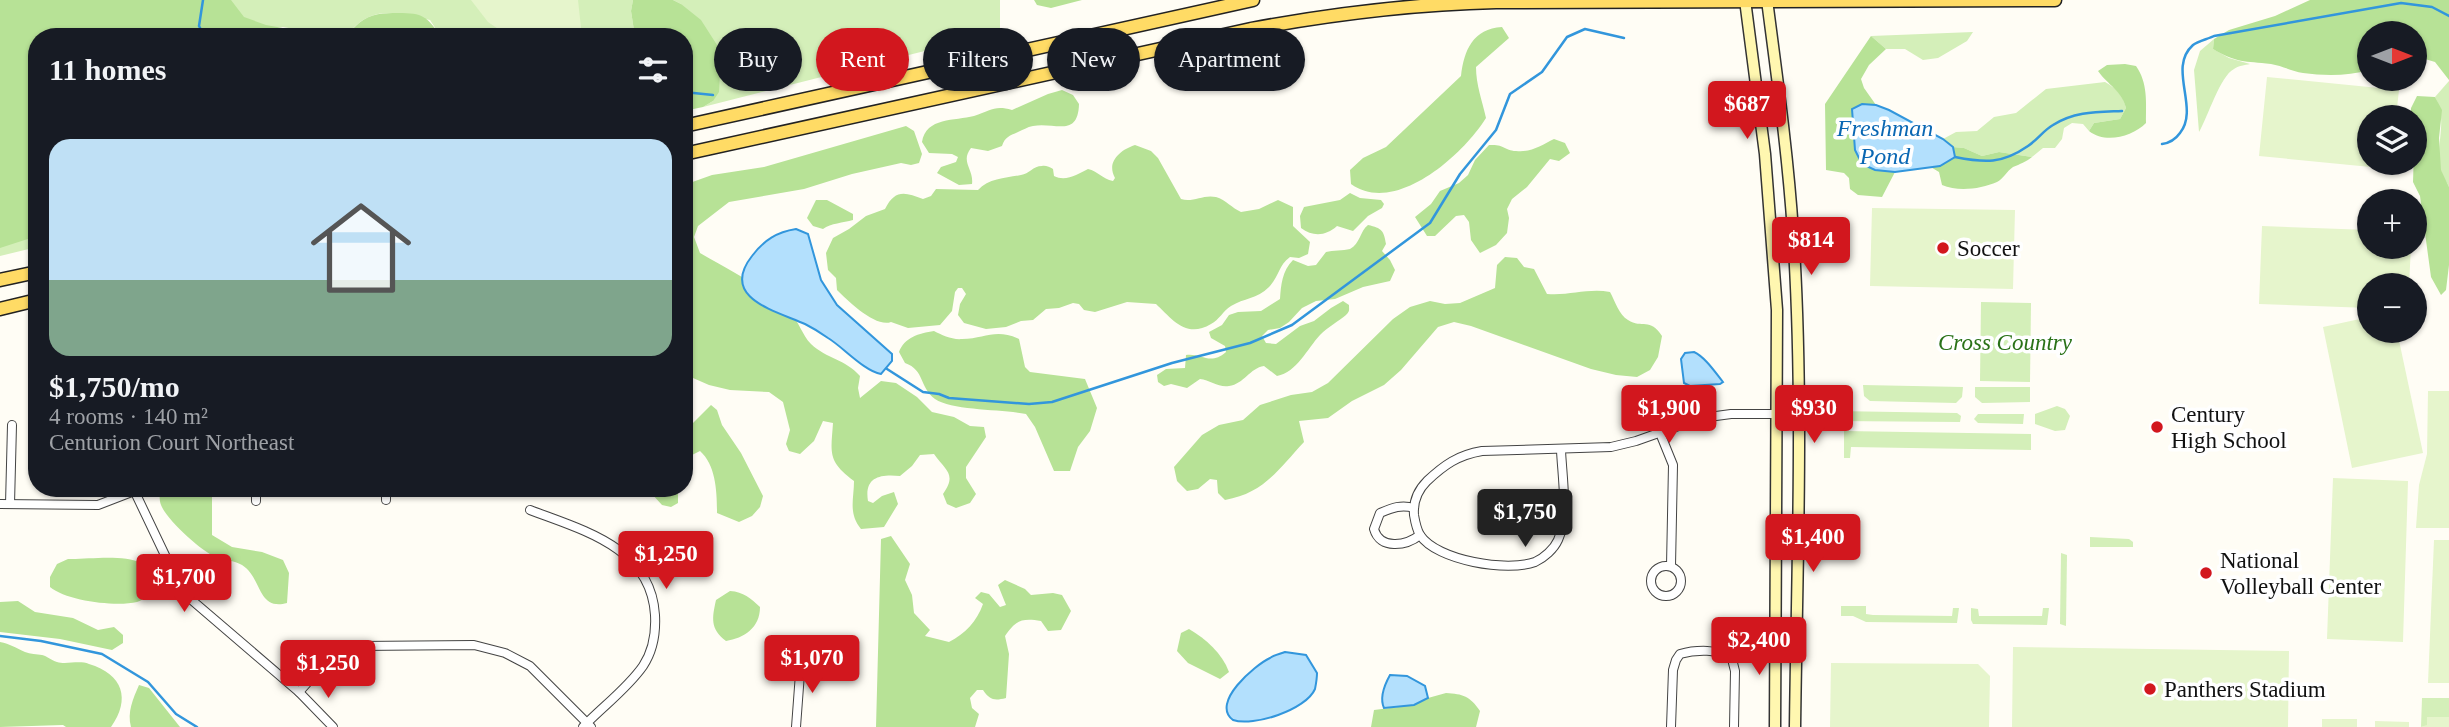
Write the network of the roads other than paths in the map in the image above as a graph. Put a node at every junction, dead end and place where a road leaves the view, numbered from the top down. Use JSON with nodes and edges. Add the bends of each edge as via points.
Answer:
{"nodes":[{"id":1,"x":1253,"y":0,"type":"edge"},
{"id":2,"x":2055,"y":0,"type":"edge"},
{"id":3,"x":1746,"y":1,"type":"edge"},
{"id":4,"x":1767,"y":1,"type":"edge"},
{"id":5,"x":693,"y":124,"type":"edge"},
{"id":6,"x":693,"y":152,"type":"edge"},
{"id":7,"x":28,"y":274,"type":"edge"},
{"id":8,"x":0,"y":280,"type":"edge"},
{"id":9,"x":28,"y":302,"type":"edge"},
{"id":10,"x":0,"y":309,"type":"edge"},
{"id":11,"x":1778,"y":414,"type":"junction"},
{"id":12,"x":1798,"y":414,"type":"junction"},
{"id":13,"x":12,"y":425,"type":"dead end"},
{"id":14,"x":1660,"y":433,"type":"junction"},
{"id":15,"x":1561,"y":450,"type":"junction"},
{"id":16,"x":118,"y":497,"type":"edge"},
{"id":17,"x":139,"y":497,"type":"edge"},
{"id":18,"x":256,"y":497,"type":"edge"},
{"id":19,"x":256,"y":501,"type":"dead end"},
{"id":20,"x":0,"y":504,"type":"edge"},
{"id":21,"x":10,"y":504,"type":"junction"},
{"id":22,"x":1414,"y":508,"type":"junction"},
{"id":23,"x":530,"y":510,"type":"dead end"},
{"id":24,"x":1420,"y":535,"type":"junction"},
{"id":25,"x":1671,"y":566,"type":"dead end"},
{"id":26,"x":801,"y":660,"type":"dead end"},
{"id":27,"x":299,"y":692,"type":"junction"},
{"id":28,"x":587,"y":726,"type":"edge"},
{"id":29,"x":333,"y":727,"type":"edge"},
{"id":30,"x":796,"y":727,"type":"edge"},
{"id":31,"x":1671,"y":727,"type":"edge"},
{"id":32,"x":1734,"y":727,"type":"edge"},
{"id":33,"x":1775,"y":727,"type":"edge"},
{"id":34,"x":1795,"y":727,"type":"edge"}],
"edges":[{"from":1,"to":5,"type":"main road"},
{"from":2,"to":4,"type":"main road"},
{"from":3,"to":4,"type":"main road"},
{"from":3,"to":6,"type":"main road","via":[[1467,3],[1324,16]]},
{"from":3,"to":11,"type":"main road","via":[[1775,264]]},
{"from":4,"to":12,"type":"main road","via":[[1791,199]]},
{"from":7,"to":8,"type":"main road"},
{"from":9,"to":10,"type":"main road"},
{"from":11,"to":12,"type":"street"},
{"from":11,"to":14,"type":"street","via":[[1701,418]]},
{"from":11,"to":33,"type":"main road"},
{"from":12,"to":34,"type":"main road"},
{"from":13,"to":21,"type":"street"},
{"from":14,"to":15,"type":"street","via":[[1611,447]]},
{"from":14,"to":25,"type":"street","via":[[1671,454],[1674,474]]},
{"from":15,"to":22,"type":"street","via":[[1464,454],[1424,484]]},
{"from":15,"to":24,"type":"street","via":[[1564,507],[1558,541],[1533,563],[1469,563],[1430,545]]},
{"from":16,"to":21,"type":"street","via":[[98,505]]},
{"from":17,"to":27,"type":"street","via":[[187,596]]},
{"from":18,"to":19,"type":"street"},
{"from":20,"to":21,"type":"street"},
{"from":22,"to":24,"type":"street"},
{"from":22,"to":24,"type":"street","via":[[1395,507],[1380,513],[1374,529],[1380,540],[1389,544],[1413,541]]},
{"from":23,"to":28,"type":"street","via":[[615,546],[644,576],[654,605],[654,636],[643,666]]},
{"from":26,"to":30,"type":"street"},
{"from":27,"to":28,"type":"street","via":[[325,663],[359,646],[474,645],[530,666]]},
{"from":27,"to":29,"type":"street"},
{"from":31,"to":32,"type":"street","via":[[1674,663],[1680,654],[1690,652],[1724,653],[1732,659]]}]}
